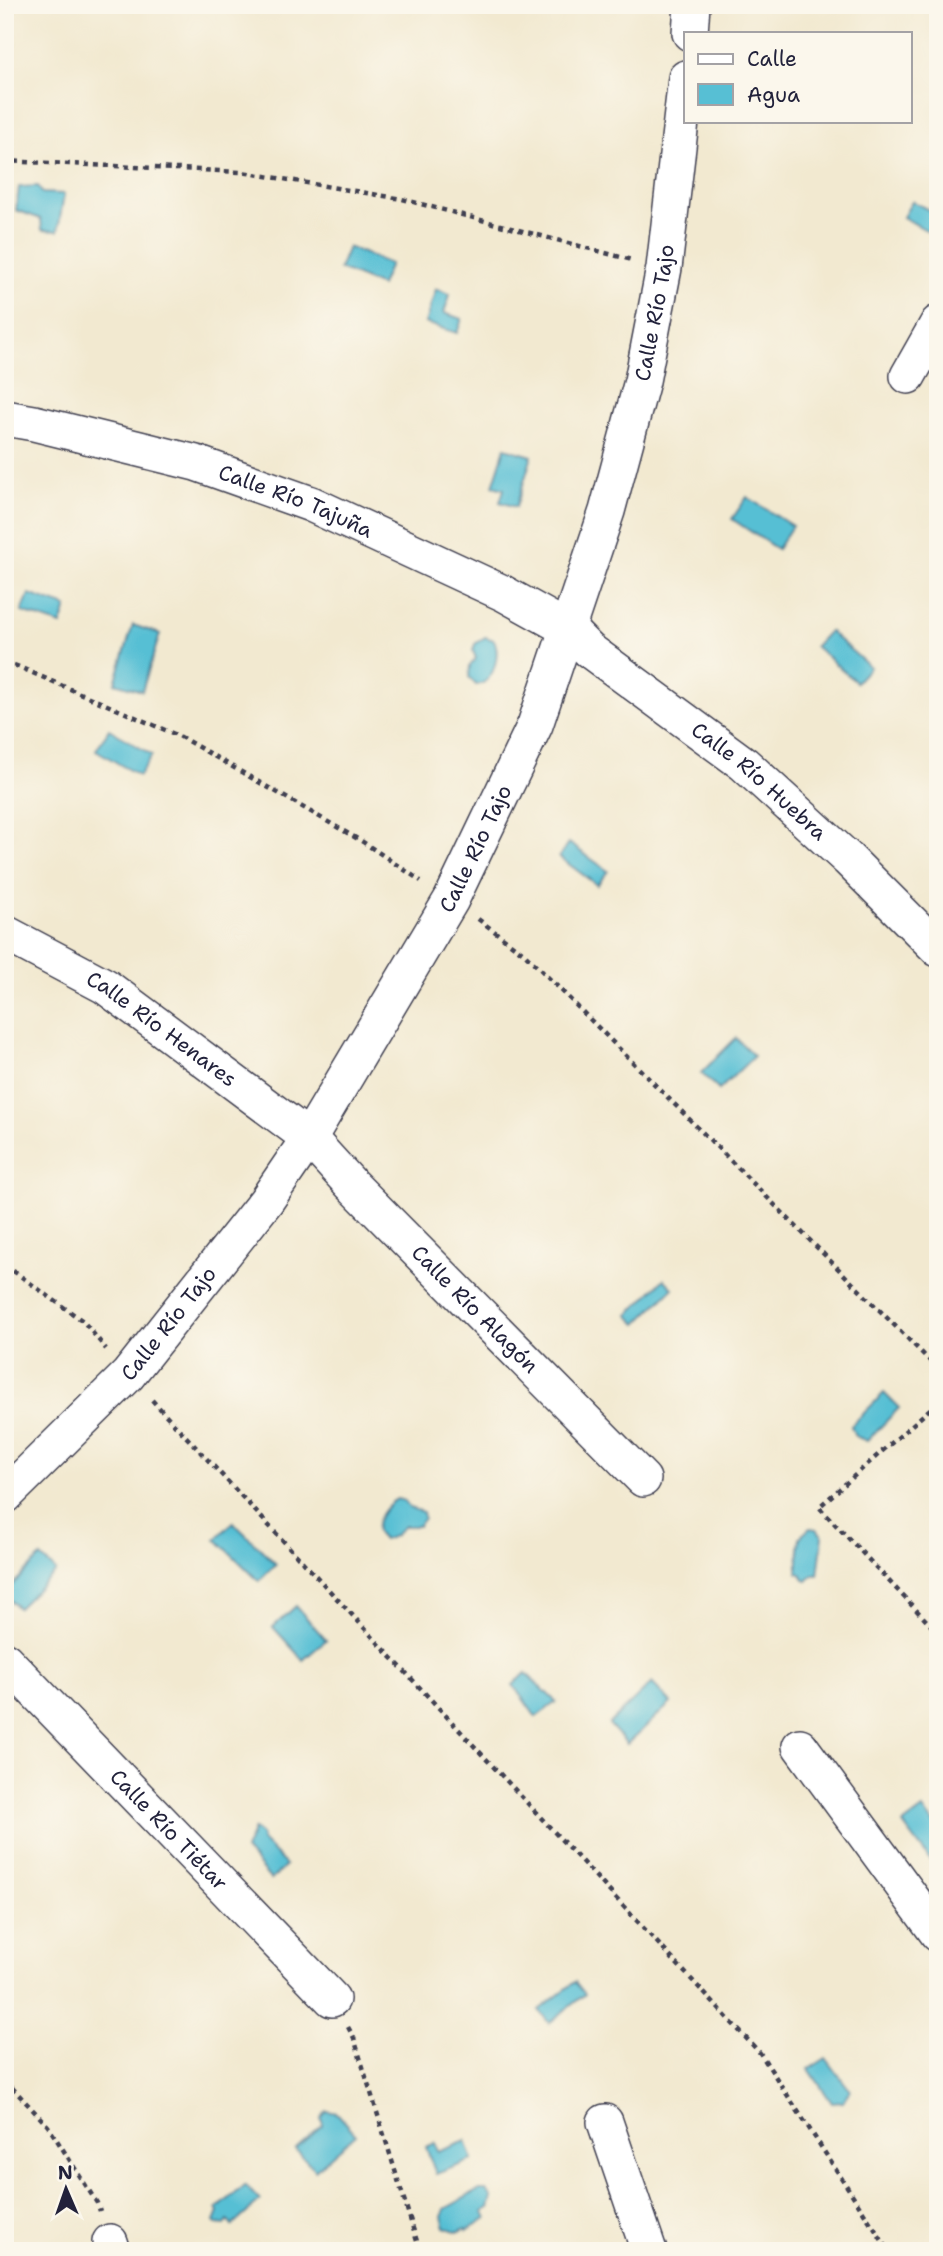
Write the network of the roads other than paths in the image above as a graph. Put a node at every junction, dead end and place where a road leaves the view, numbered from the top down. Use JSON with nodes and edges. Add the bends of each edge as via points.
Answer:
{"nodes":[{"id":1,"x":692,"y":5,"type":"edge"},
{"id":2,"x":690,"y":32,"type":"edge"},
{"id":3,"x":684,"y":95,"type":"edge"},
{"id":4,"x":938,"y":323,"type":"edge"},
{"id":5,"x":908,"y":376,"type":"dead end"},
{"id":6,"x":5,"y":418,"type":"edge"},
{"id":7,"x":568,"y":629,"type":"junction"},
{"id":8,"x":5,"y":933,"type":"edge"},
{"id":9,"x":938,"y":949,"type":"edge"},
{"id":10,"x":309,"y":1138,"type":"junction"},
{"id":11,"x":643,"y":1479,"type":"dead end"},
{"id":12,"x":5,"y":1496,"type":"edge"},
{"id":13,"x":5,"y":1660,"type":"edge"},
{"id":14,"x":800,"y":1746,"type":"dead end"},
{"id":15,"x":938,"y":1934,"type":"edge"},
{"id":16,"x":332,"y":1999,"type":"road end"},
{"id":17,"x":605,"y":2122,"type":"dead end"},
{"id":18,"x":649,"y":2251,"type":"edge"}],
"edges":[{"from":1,"to":2,"type":"street"},
{"from":3,"to":7,"type":"street","name":"Calle Río Tajo","via":[[664,268],[642,381],[607,511]]},
{"from":4,"to":5,"type":"street"},
{"from":6,"to":7,"type":"street","name":"Calle Río Tajuña","via":[[196,463],[311,504],[503,593]]},
{"from":7,"to":9,"type":"street","name":"Calle Río Huebra","via":[[589,650],[744,764]]},
{"from":7,"to":10,"type":"street","name":"Calle Río Tajo","via":[[535,725],[451,900]]},
{"from":8,"to":10,"type":"street","name":"Calle Río Henares","via":[[105,986]]},
{"from":10,"to":11,"type":"street","name":"Calle Río Alagón"},
{"from":10,"to":12,"type":"street","name":"Calle Río Tajo","via":[[266,1201],[128,1375]]},
{"from":13,"to":16,"type":"street","name":"Calle Río Tiétar"},
{"from":14,"to":15,"type":"street"},
{"from":17,"to":18,"type":"street"}]}
